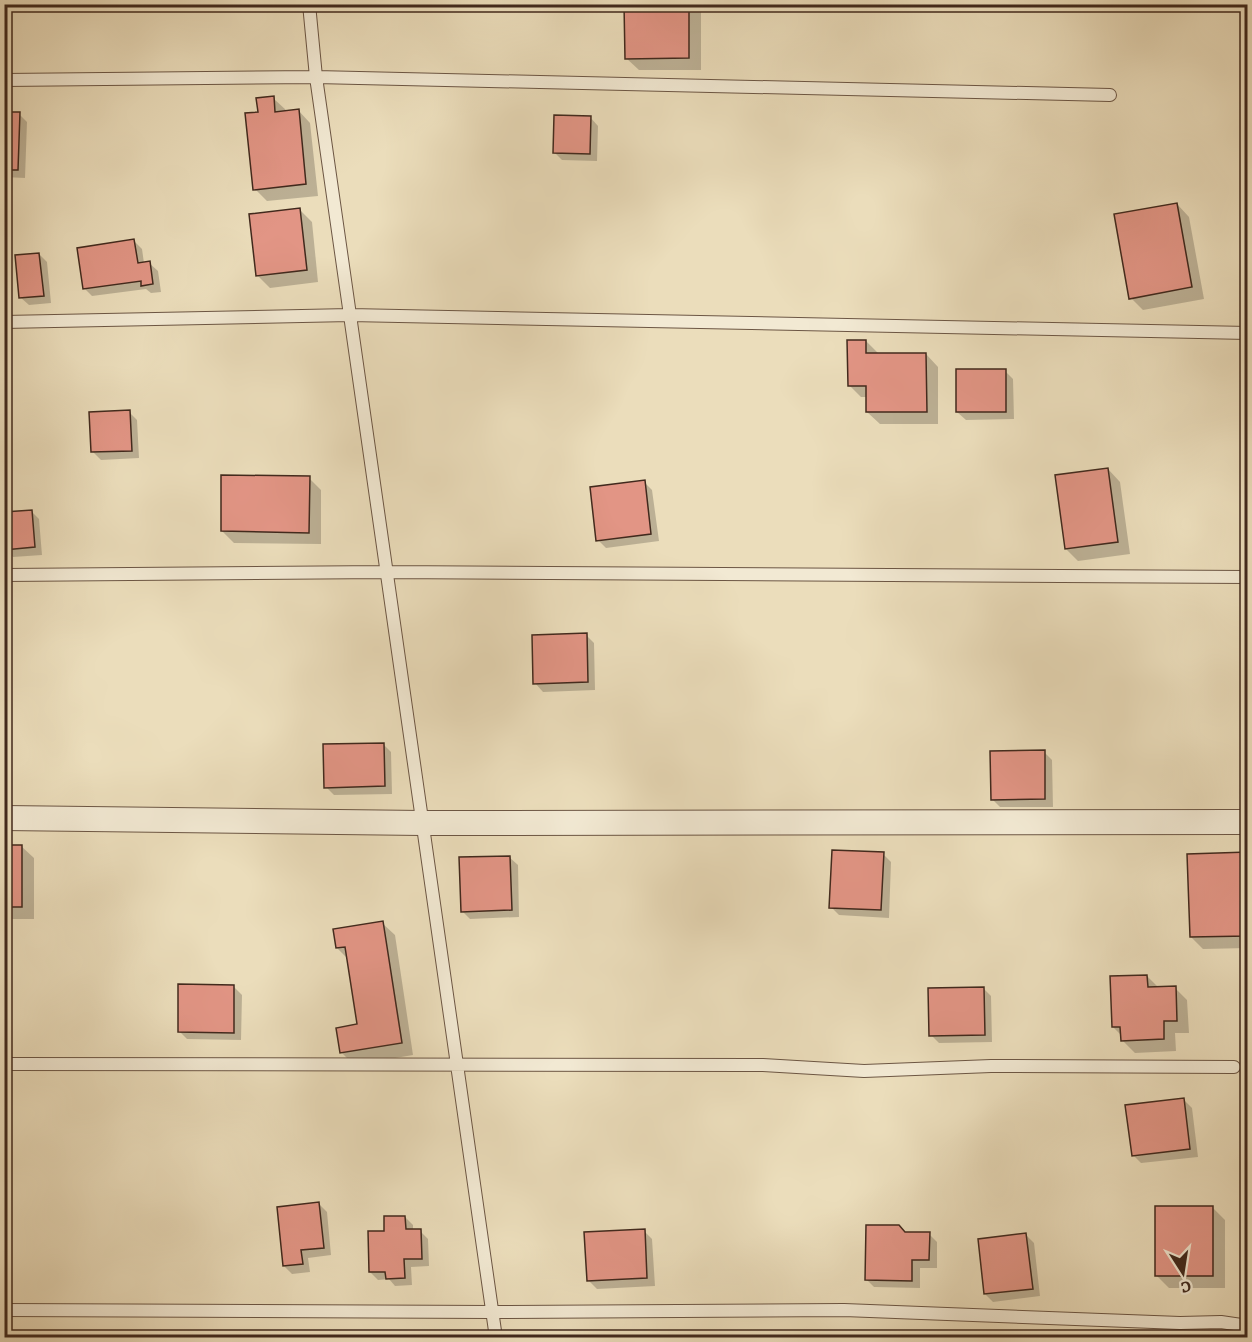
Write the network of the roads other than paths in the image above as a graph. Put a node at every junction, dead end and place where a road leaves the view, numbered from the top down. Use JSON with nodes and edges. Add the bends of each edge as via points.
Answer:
{"nodes":[{"id":1,"x":309,"y":4,"type":"edge"},
{"id":2,"x":316,"y":77,"type":"junction"},
{"id":3,"x":4,"y":80,"type":"edge"},
{"id":4,"x":1110,"y":95,"type":"dead end"},
{"id":5,"x":350,"y":315,"type":"junction"},
{"id":6,"x":4,"y":322,"type":"edge"},
{"id":7,"x":1248,"y":333,"type":"edge"},
{"id":8,"x":386,"y":572,"type":"junction"},
{"id":9,"x":4,"y":575,"type":"edge"},
{"id":10,"x":1248,"y":577,"type":"edge"},
{"id":11,"x":4,"y":818,"type":"edge"},
{"id":12,"x":1248,"y":822,"type":"edge"},
{"id":13,"x":422,"y":823,"type":"junction"},
{"id":14,"x":4,"y":1064,"type":"edge"},
{"id":15,"x":457,"y":1065,"type":"junction"},
{"id":16,"x":1234,"y":1067,"type":"dead end"},
{"id":17,"x":4,"y":1310,"type":"edge"},
{"id":18,"x":492,"y":1312,"type":"junction"},
{"id":19,"x":1248,"y":1326,"type":"edge"},
{"id":20,"x":496,"y":1338,"type":"edge"}],
"edges":[{"from":1,"to":2,"type":"lane"},
{"from":2,"to":3,"type":"lane"},
{"from":2,"to":4,"type":"lane"},
{"from":2,"to":5,"type":"lane"},
{"from":5,"to":6,"type":"lane"},
{"from":5,"to":7,"type":"lane"},
{"from":5,"to":8,"type":"lane"},
{"from":8,"to":9,"type":"lane"},
{"from":8,"to":10,"type":"lane"},
{"from":8,"to":13,"type":"lane"},
{"from":11,"to":13,"type":"street"},
{"from":12,"to":13,"type":"street"},
{"from":13,"to":15,"type":"lane"},
{"from":14,"to":15,"type":"lane"},
{"from":15,"to":16,"type":"lane","via":[[763,1065],[864,1071],[991,1066]]},
{"from":15,"to":18,"type":"lane"},
{"from":17,"to":18,"type":"lane"},
{"from":18,"to":19,"type":"lane","via":[[844,1310]]},
{"from":18,"to":20,"type":"lane"}]}
